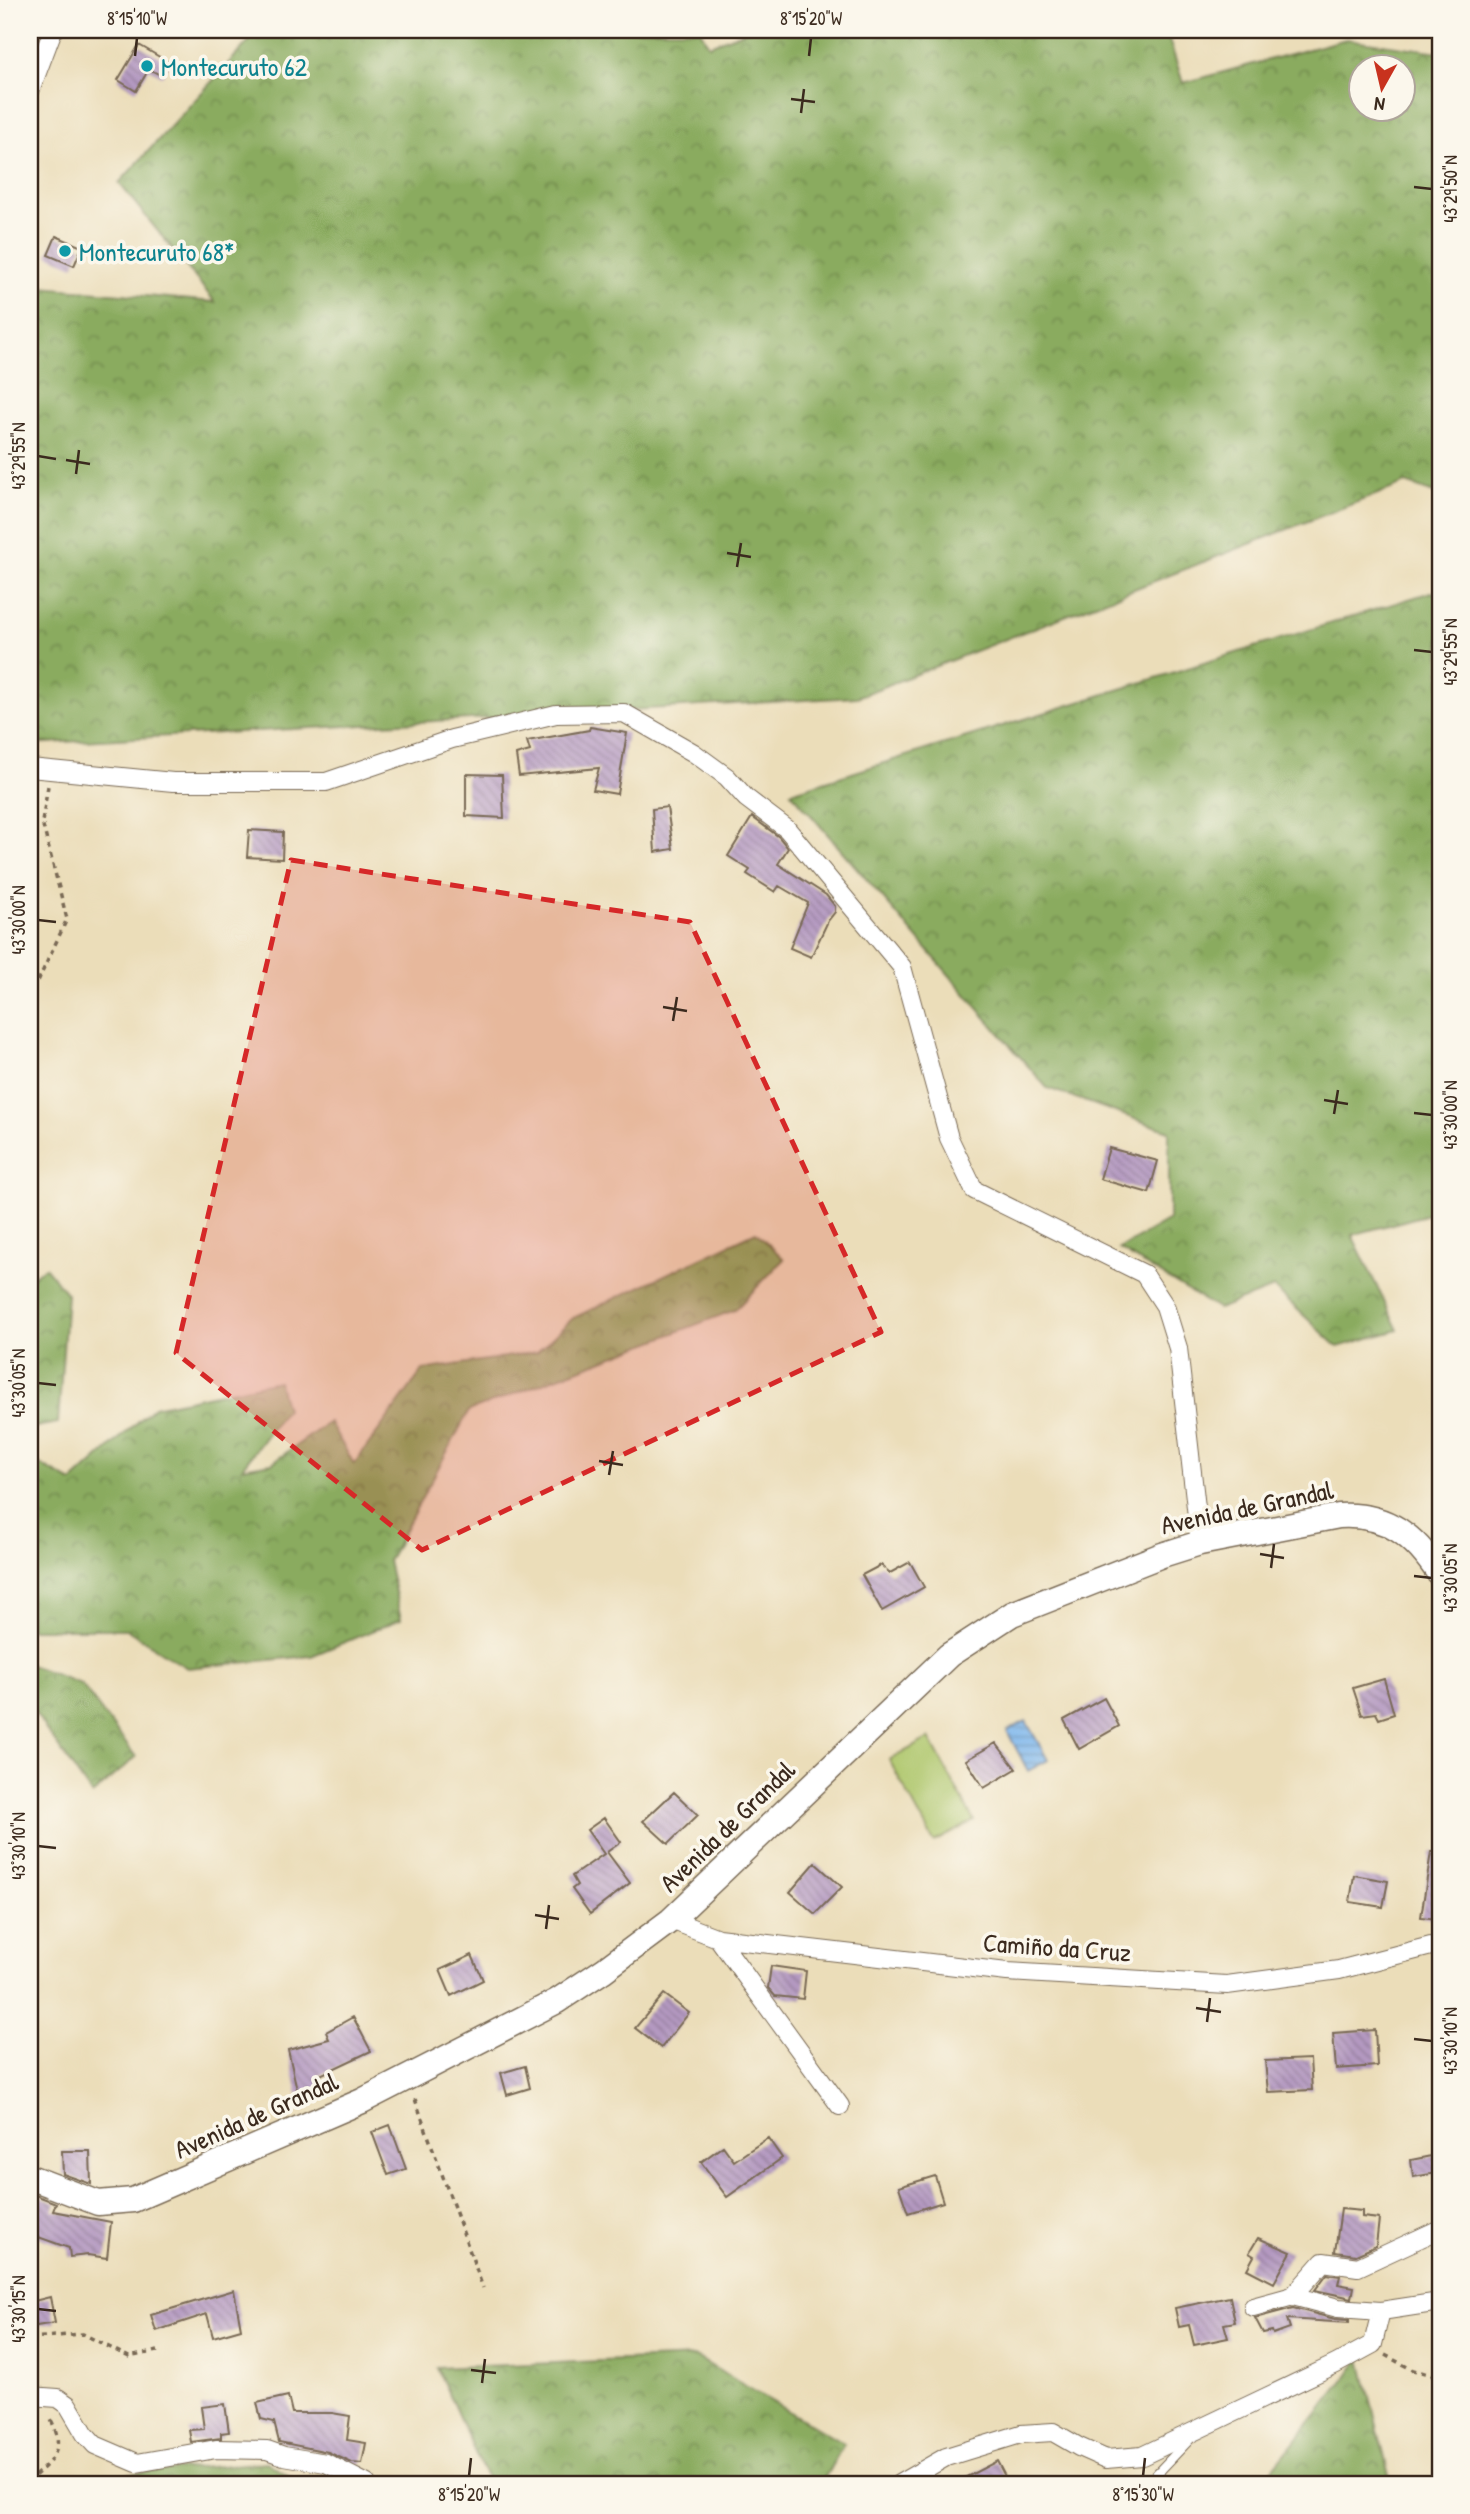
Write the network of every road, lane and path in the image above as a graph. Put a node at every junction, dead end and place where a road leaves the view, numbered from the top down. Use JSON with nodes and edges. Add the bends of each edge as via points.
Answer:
{"nodes":[{"id":1,"x":53,"y":30,"type":"edge"},
{"id":2,"x":30,"y":91,"type":"edge"},
{"id":3,"x":30,"y":768,"type":"edge"},
{"id":4,"x":51,"y":771,"type":"junction"},
{"id":5,"x":38,"y":981,"type":"dead end"},
{"id":6,"x":1200,"y":1543,"type":"junction"},
{"id":7,"x":1440,"y":1575,"type":"edge"},
{"id":8,"x":671,"y":1920,"type":"junction"},
{"id":9,"x":718,"y":1938,"type":"junction"},
{"id":10,"x":1440,"y":1947,"type":"edge"},
{"id":11,"x":407,"y":2077,"type":"junction"},
{"id":12,"x":840,"y":2106,"type":"dead end"},
{"id":13,"x":30,"y":2177,"type":"edge"},
{"id":14,"x":1440,"y":2229,"type":"edge"},
{"id":15,"x":483,"y":2288,"type":"dead end"},
{"id":16,"x":1293,"y":2296,"type":"junction"},
{"id":17,"x":1440,"y":2302,"type":"edge"},
{"id":18,"x":1252,"y":2307,"type":"dead end"},
{"id":19,"x":1381,"y":2311,"type":"junction"},
{"id":20,"x":30,"y":2338,"type":"edge"},
{"id":21,"x":1373,"y":2344,"type":"junction"},
{"id":22,"x":158,"y":2351,"type":"dead end"},
{"id":23,"x":1440,"y":2377,"type":"edge"},
{"id":24,"x":37,"y":2396,"type":"edge"},
{"id":25,"x":1200,"y":2429,"type":"junction"},
{"id":26,"x":32,"y":2484,"type":"edge"},
{"id":27,"x":367,"y":2484,"type":"edge"},
{"id":28,"x":899,"y":2484,"type":"edge"},
{"id":29,"x":1147,"y":2484,"type":"edge"}],
"edges":[{"from":1,"to":2,"type":"street"},
{"from":3,"to":4,"type":"street"},
{"from":4,"to":5,"type":"path","via":[[43,822],[67,919]]},
{"from":4,"to":6,"type":"street","via":[[173,782],[326,782],[452,739],[556,714],[625,713],[694,753],[787,829],[902,967],[949,1138],[974,1190],[1144,1274],[1165,1306],[1178,1348]]},
{"from":6,"to":7,"type":"street","name":"Avenida de Grandal","via":[[1359,1514],[1398,1529]]},
{"from":6,"to":8,"type":"street","name":"Avenida de Grandal","via":[[1012,1615],[959,1648]]},
{"from":8,"to":9,"type":"street","name":"Camiño da Cruz"},
{"from":8,"to":11,"type":"street","name":"Avenida de Grandal","via":[[557,2001]]},
{"from":9,"to":10,"type":"street","name":"Camiño da Cruz","via":[[1007,1972],[1227,1985],[1339,1970]]},
{"from":9,"to":12,"type":"street"},
{"from":11,"to":13,"type":"street","name":"Avenida de Grandal","via":[[362,2101],[132,2200],[98,2203]]},
{"from":11,"to":15,"type":"path"},
{"from":14,"to":16,"type":"street","via":[[1358,2267],[1323,2262]]},
{"from":16,"to":18,"type":"street"},
{"from":16,"to":19,"type":"street","via":[[1338,2308]]},
{"from":17,"to":19,"type":"street"},
{"from":19,"to":21,"type":"street"},
{"from":20,"to":22,"type":"path","via":[[83,2334],[129,2357]]},
{"from":21,"to":23,"type":"path","via":[[1401,2364]]},
{"from":21,"to":25,"type":"street"},
{"from":24,"to":26,"type":"path","via":[[57,2431],[58,2443],[48,2464],[31,2479]]},
{"from":24,"to":27,"type":"street","via":[[68,2404],[95,2445],[137,2463],[242,2447],[326,2463]]},
{"from":25,"to":28,"type":"street","via":[[1142,2456],[1106,2459],[1053,2432],[1021,2434],[946,2457]]},
{"from":25,"to":29,"type":"lane"}]}
